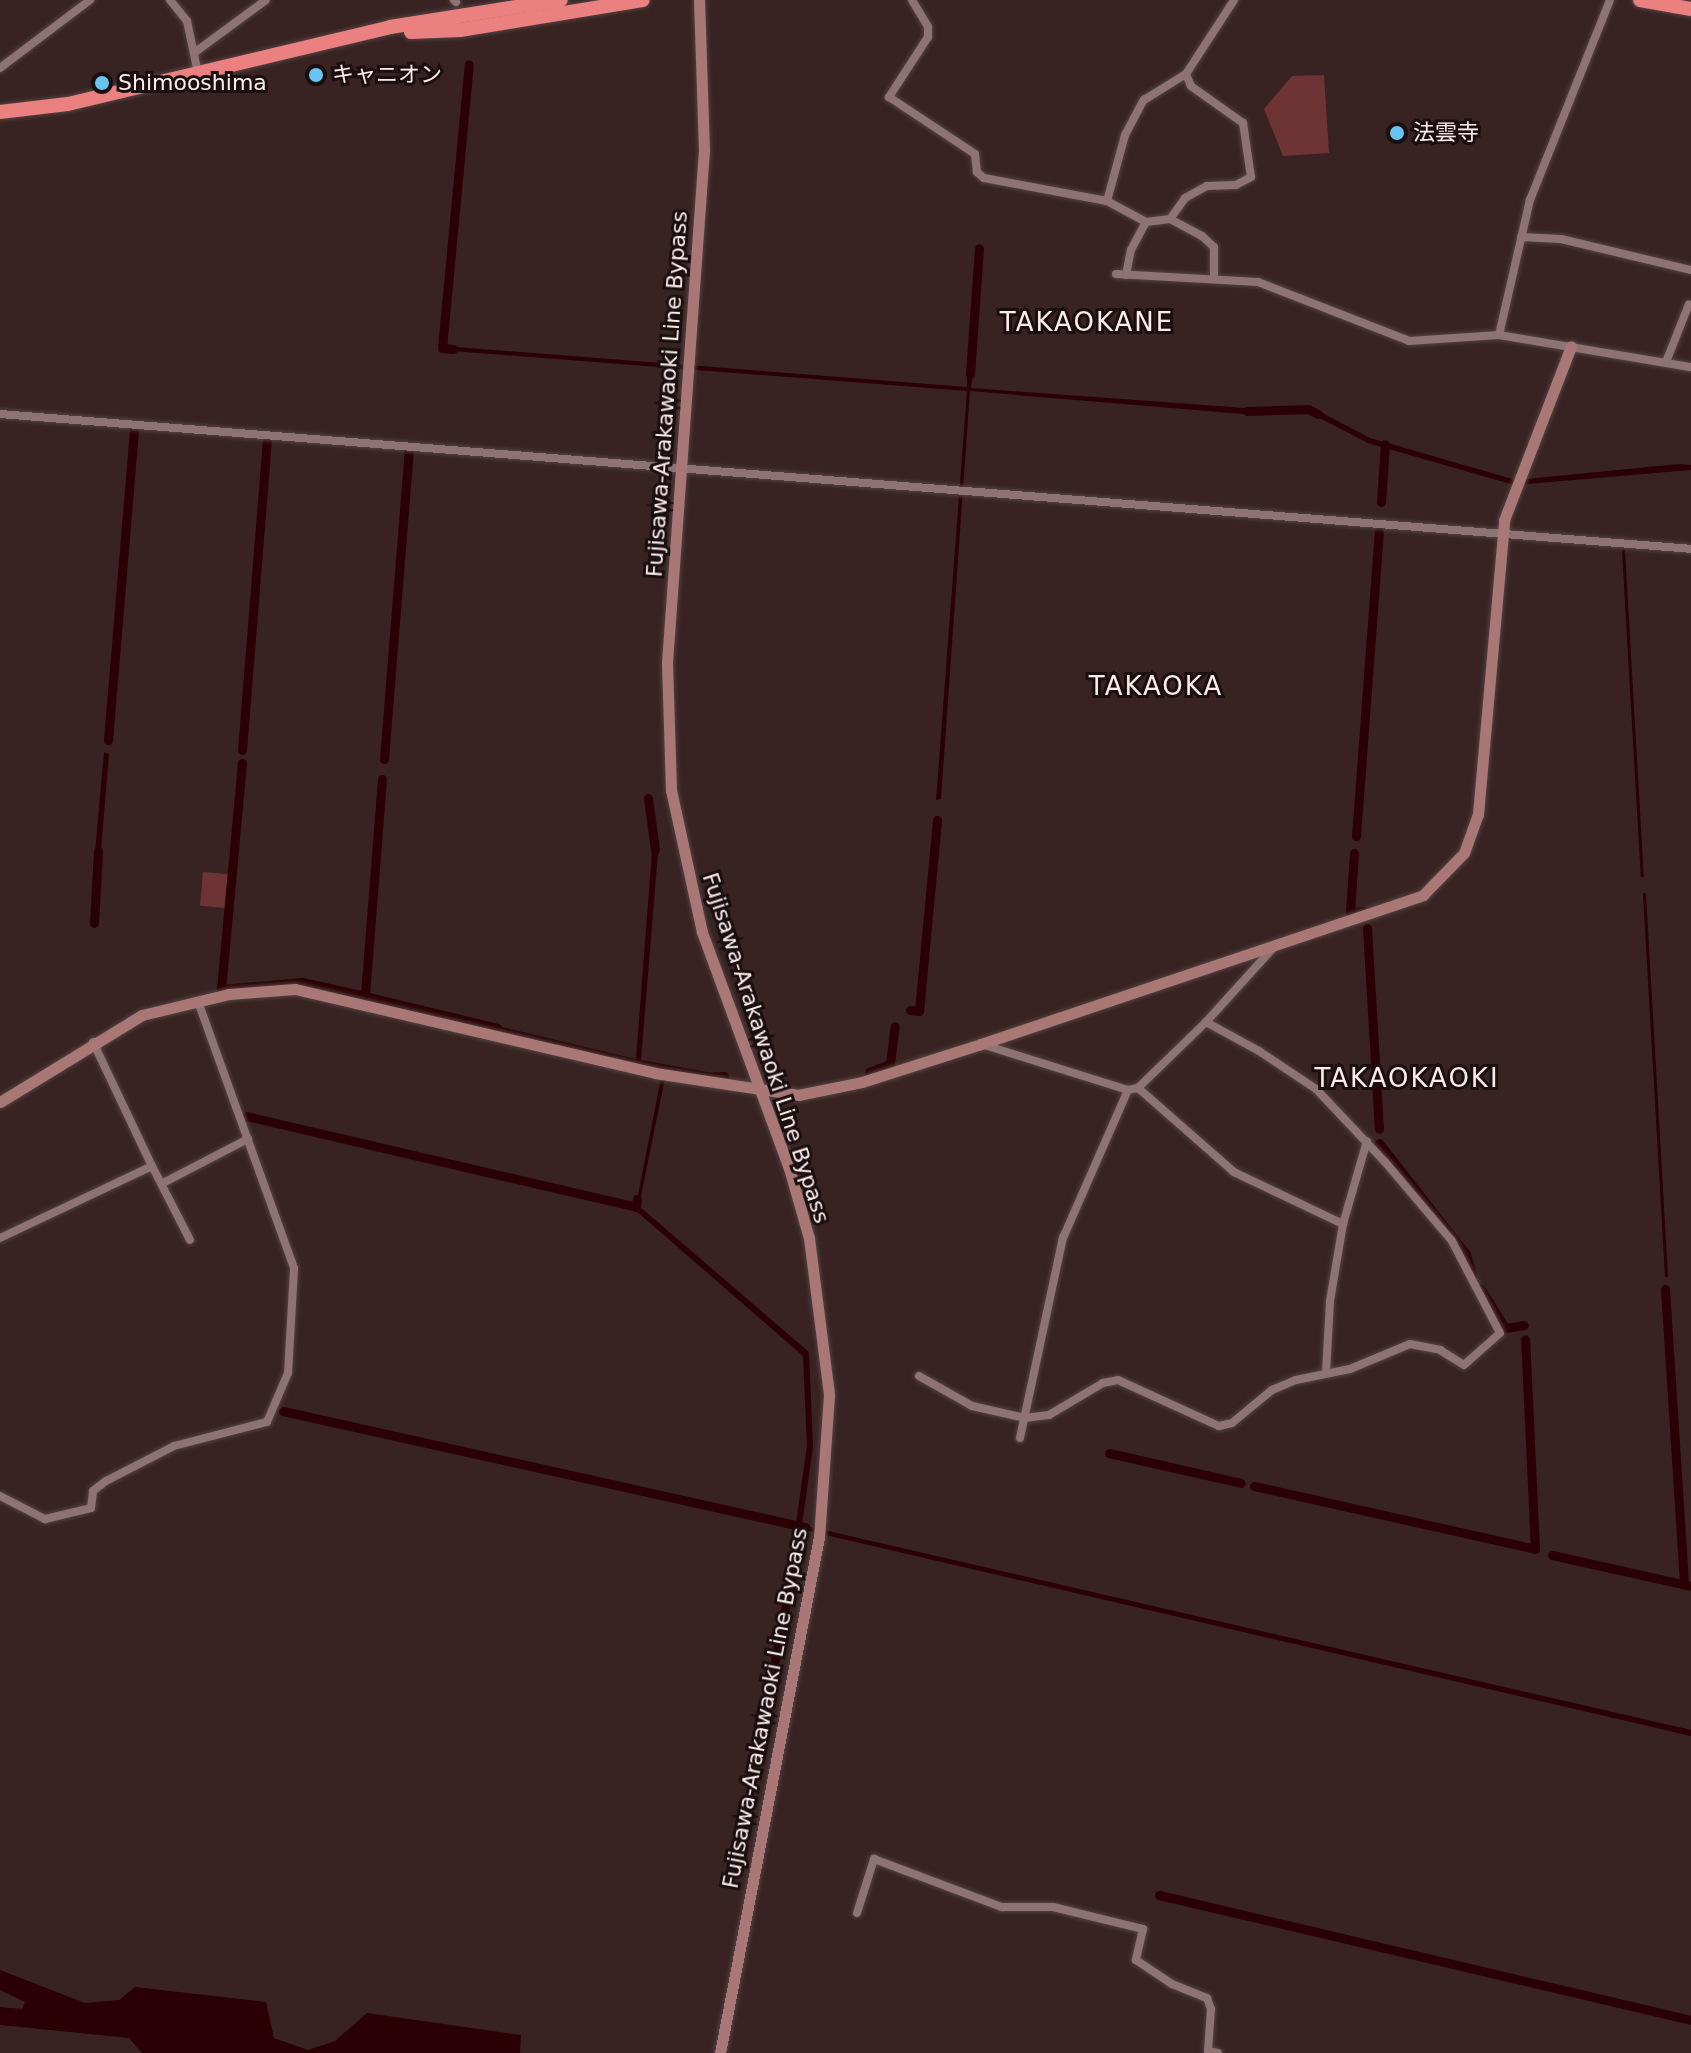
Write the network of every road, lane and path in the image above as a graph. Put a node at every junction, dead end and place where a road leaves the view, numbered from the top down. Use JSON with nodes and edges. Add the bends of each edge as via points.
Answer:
{"nodes":[{"id":1,"x":90,"y":0,"type":"edge"},
{"id":2,"x":170,"y":0,"type":"edge"},
{"id":3,"x":266,"y":0,"type":"edge"},
{"id":4,"x":561,"y":0,"type":"edge"},
{"id":5,"x":643,"y":0,"type":"edge"},
{"id":6,"x":699,"y":0,"type":"edge"},
{"id":7,"x":912,"y":0,"type":"edge"},
{"id":8,"x":1234,"y":0,"type":"edge"},
{"id":9,"x":1610,"y":0,"type":"edge"},
{"id":10,"x":1640,"y":0,"type":"edge"},
{"id":11,"x":1691,"y":9,"type":"edge"},
{"id":12,"x":354,"y":36,"type":"junction"},
{"id":13,"x":194,"y":53,"type":"junction"},
{"id":14,"x":0,"y":68,"type":"edge"},
{"id":15,"x":198,"y":73,"type":"junction"},
{"id":16,"x":1186,"y":74,"type":"junction"},
{"id":17,"x":2,"y":108,"type":"edge"},
{"id":18,"x":1107,"y":201,"type":"junction"},
{"id":19,"x":1170,"y":219,"type":"junction"},
{"id":20,"x":1146,"y":222,"type":"junction"},
{"id":21,"x":1521,"y":237,"type":"junction"},
{"id":22,"x":1691,"y":270,"type":"edge"},
{"id":23,"x":1116,"y":274,"type":"dead end"},
{"id":24,"x":1126,"y":275,"type":"junction"},
{"id":25,"x":1214,"y":279,"type":"junction"},
{"id":26,"x":1689,"y":304,"type":"dead end"},
{"id":27,"x":1499,"y":335,"type":"junction"},
{"id":28,"x":1571,"y":346,"type":"junction"},
{"id":29,"x":1666,"y":362,"type":"junction"},
{"id":30,"x":1691,"y":367,"type":"edge"},
{"id":31,"x":0,"y":414,"type":"edge"},
{"id":32,"x":681,"y":467,"type":"junction"},
{"id":33,"x":1502,"y":535,"type":"junction"},
{"id":34,"x":1691,"y":549,"type":"edge"},
{"id":35,"x":1275,"y":945,"type":"junction"},
{"id":36,"x":198,"y":1001,"type":"junction"},
{"id":37,"x":1206,"y":1022,"type":"junction"},
{"id":38,"x":92,"y":1041,"type":"junction"},
{"id":39,"x":981,"y":1044,"type":"junction"},
{"id":40,"x":1138,"y":1088,"type":"junction"},
{"id":41,"x":1128,"y":1090,"type":"junction"},
{"id":42,"x":761,"y":1093,"type":"junction"},
{"id":43,"x":0,"y":1102,"type":"edge"},
{"id":44,"x":248,"y":1139,"type":"junction"},
{"id":45,"x":1367,"y":1141,"type":"junction"},
{"id":46,"x":152,"y":1166,"type":"junction"},
{"id":47,"x":163,"y":1183,"type":"junction"},
{"id":48,"x":1343,"y":1224,"type":"junction"},
{"id":49,"x":0,"y":1238,"type":"edge"},
{"id":50,"x":190,"y":1240,"type":"dead end"},
{"id":51,"x":1326,"y":1373,"type":"junction"},
{"id":52,"x":919,"y":1376,"type":"dead end"},
{"id":53,"x":1025,"y":1418,"type":"junction"},
{"id":54,"x":1020,"y":1438,"type":"dead end"},
{"id":55,"x":0,"y":1496,"type":"edge"},
{"id":56,"x":857,"y":1913,"type":"dead end"},
{"id":57,"x":720,"y":2053,"type":"edge"},
{"id":58,"x":1218,"y":2053,"type":"edge"}],
"edges":[{"from":1,"to":14,"type":"street"},
{"from":2,"to":13,"type":"street","via":[[187,21]]},
{"from":3,"to":13,"type":"street"},
{"from":4,"to":12,"type":"highway"},
{"from":5,"to":12,"type":"highway","via":[[460,30]]},
{"from":6,"to":32,"type":"main road","name":"Fujisawa-Arakawaoki Line Bypass","via":[[704,150]]},
{"from":7,"to":18,"type":"street","via":[[928,37],[889,97],[975,154],[977,172],[984,178]]},
{"from":8,"to":16,"type":"street"},
{"from":9,"to":21,"type":"street","via":[[1585,54]]},
{"from":10,"to":11,"type":"highway"},
{"from":12,"to":15,"type":"highway"},
{"from":13,"to":15,"type":"street"},
{"from":15,"to":17,"type":"highway","via":[[68,104]]},
{"from":16,"to":18,"type":"street","via":[[1165,82],[1144,100],[1125,135]]},
{"from":16,"to":19,"type":"street","via":[[1191,86],[1243,123],[1251,177],[1236,185],[1207,186],[1185,198]]},
{"from":18,"to":20,"type":"street"},
{"from":19,"to":20,"type":"street"},
{"from":19,"to":25,"type":"street","via":[[1214,247]]},
{"from":20,"to":24,"type":"street"},
{"from":21,"to":22,"type":"street","via":[[1561,239]]},
{"from":21,"to":27,"type":"street"},
{"from":23,"to":24,"type":"street"},
{"from":24,"to":25,"type":"street"},
{"from":25,"to":27,"type":"street","via":[[1258,282],[1297,294],[1409,341]]},
{"from":26,"to":29,"type":"street"},
{"from":27,"to":28,"type":"street"},
{"from":28,"to":29,"type":"street"},
{"from":28,"to":33,"type":"main road"},
{"from":29,"to":30,"type":"street"},
{"from":31,"to":32,"type":"street"},
{"from":32,"to":33,"type":"street"},
{"from":32,"to":42,"type":"main road","name":"Fujisawa-Arakawaoki Line Bypass","via":[[667,663],[671,790],[702,932]]},
{"from":33,"to":34,"type":"street"},
{"from":33,"to":35,"type":"main road","via":[[1478,814],[1464,853],[1423,895]]},
{"from":35,"to":37,"type":"street"},
{"from":35,"to":39,"type":"main road"},
{"from":36,"to":38,"type":"main road","via":[[142,1015]]},
{"from":36,"to":42,"type":"main road","via":[[315,991],[655,1073]]},
{"from":36,"to":44,"type":"street"},
{"from":37,"to":40,"type":"street"},
{"from":37,"to":45,"type":"street","via":[[1316,1089]]},
{"from":38,"to":43,"type":"main road"},
{"from":38,"to":46,"type":"street"},
{"from":39,"to":41,"type":"street"},
{"from":39,"to":42,"type":"main road","via":[[828,1090]]},
{"from":40,"to":41,"type":"street"},
{"from":40,"to":48,"type":"street","via":[[1234,1172]]},
{"from":41,"to":53,"type":"street","via":[[1063,1238]]},
{"from":42,"to":57,"type":"main road","name":"Fujisawa-Arakawaoki Line Bypass","via":[[809,1238],[829,1395],[819,1537]]},
{"from":44,"to":47,"type":"street"},
{"from":44,"to":55,"type":"street","via":[[294,1268],[288,1373],[267,1422],[174,1446],[106,1481],[93,1491],[91,1508],[68,1517],[45,1519]]},
{"from":45,"to":48,"type":"street"},
{"from":45,"to":51,"type":"street","via":[[1452,1241],[1500,1333],[1464,1365],[1440,1350],[1410,1344],[1350,1369]]},
{"from":46,"to":47,"type":"street"},
{"from":46,"to":49,"type":"street"},
{"from":47,"to":50,"type":"street"},
{"from":48,"to":51,"type":"street","via":[[1330,1301]]},
{"from":51,"to":53,"type":"street","via":[[1272,1390],[1232,1423],[1219,1426],[1118,1380],[1103,1383],[1049,1415]]},
{"from":52,"to":53,"type":"street","via":[[972,1406]]},
{"from":53,"to":54,"type":"street"},
{"from":56,"to":58,"type":"street","via":[[874,1859],[1002,1907],[1053,1907],[1143,1929],[1136,1960],[1172,1984],[1207,1998],[1208,2051]]}]}
